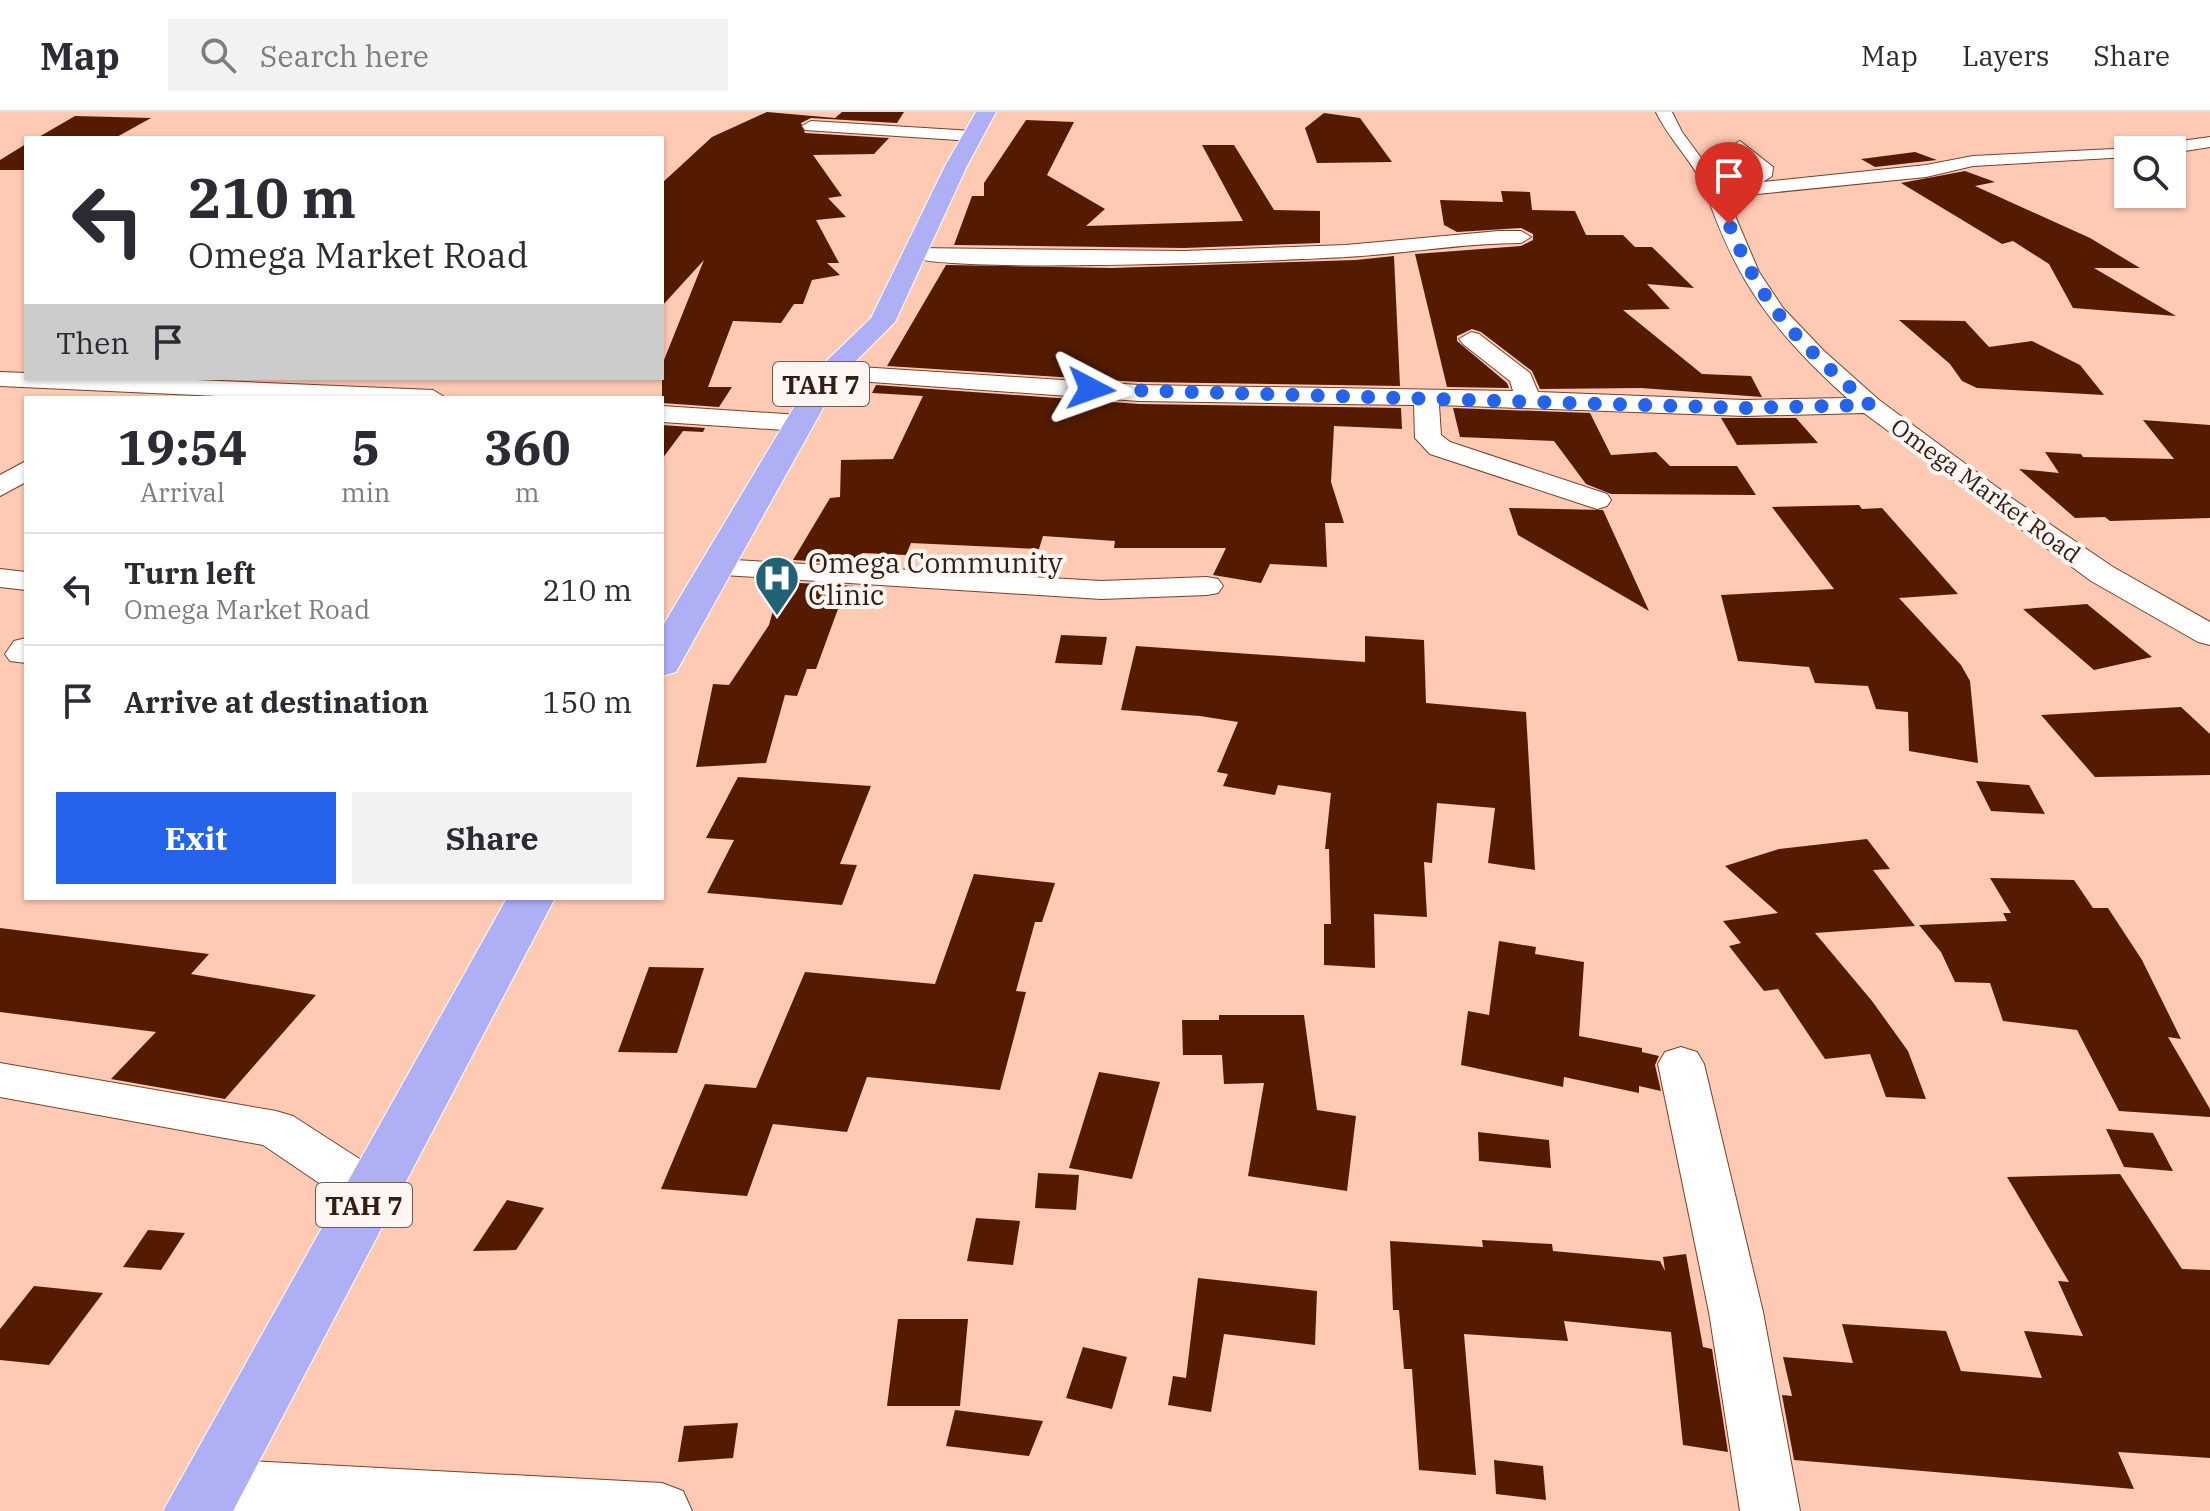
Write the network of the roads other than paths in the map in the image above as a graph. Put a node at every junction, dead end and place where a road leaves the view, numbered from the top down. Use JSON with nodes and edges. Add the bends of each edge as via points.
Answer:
{"nodes":[{"id":1,"x":1664,"y":112,"type":"edge"},
{"id":2,"x":980,"y":124,"type":"edge"},
{"id":3,"x":811,"y":126,"type":"dead end"},
{"id":4,"x":2210,"y":142,"type":"edge"},
{"id":5,"x":2186,"y":145,"type":"edge"},
{"id":6,"x":1740,"y":146,"type":"dead end"},
{"id":7,"x":2114,"y":153,"type":"edge"},
{"id":8,"x":1714,"y":193,"type":"junction"},
{"id":9,"x":1521,"y":237,"type":"dead end"},
{"id":10,"x":915,"y":254,"type":"junction"},
{"id":11,"x":1471,"y":339,"type":"dead end"},
{"id":12,"x":829,"y":372,"type":"junction"},
{"id":13,"x":0,"y":379,"type":"edge"},
{"id":14,"x":131,"y":391,"type":"edge"},
{"id":15,"x":347,"y":396,"type":"edge"},
{"id":16,"x":1426,"y":398,"type":"junction"},
{"id":17,"x":1529,"y":401,"type":"junction"},
{"id":18,"x":1870,"y":405,"type":"junction"},
{"id":19,"x":664,"y":414,"type":"edge"},
{"id":20,"x":800,"y":423,"type":"junction"},
{"id":21,"x":24,"y":470,"type":"edge"},
{"id":22,"x":0,"y":488,"type":"edge"},
{"id":23,"x":1597,"y":500,"type":"dead end"},
{"id":24,"x":718,"y":568,"type":"junction"},
{"id":25,"x":0,"y":578,"type":"edge"},
{"id":26,"x":24,"y":581,"type":"edge"},
{"id":27,"x":1207,"y":586,"type":"dead end"},
{"id":28,"x":2210,"y":635,"type":"edge"},
{"id":29,"x":664,"y":659,"type":"edge"},
{"id":30,"x":530,"y":900,"type":"edge"},
{"id":31,"x":1681,"y":1064,"type":"dead end"},
{"id":32,"x":0,"y":1080,"type":"edge"},
{"id":33,"x":371,"y":1192,"type":"junction"},
{"id":34,"x":205,"y":1498,"type":"edge"},
{"id":35,"x":662,"y":1511,"type":"edge"},
{"id":36,"x":1770,"y":1511,"type":"edge"}],
"edges":[{"from":1,"to":8,"type":"street","name":"Omega Market Road"},
{"from":2,"to":3,"type":"street"},
{"from":2,"to":10,"type":"highway","number":"TAH 7"},
{"from":4,"to":5,"type":"street"},
{"from":6,"to":8,"type":"street","via":[[1764,167],[1763,176]]},
{"from":7,"to":8,"type":"street","via":[[1973,161]]},
{"from":8,"to":18,"type":"street","name":"Omega Market Road","via":[[1748,272],[1775,313]]},
{"from":9,"to":10,"type":"street","via":[[1470,236],[1406,246],[1239,256]]},
{"from":10,"to":12,"type":"highway","number":"TAH 7","via":[[882,322]]},
{"from":11,"to":17,"type":"street","via":[[1521,378]]},
{"from":12,"to":16,"type":"street","via":[[1139,393]]},
{"from":12,"to":20,"type":"highway","number":"TAH 7"},
{"from":13,"to":14,"type":"street"},
{"from":14,"to":15,"type":"street"},
{"from":16,"to":17,"type":"street"},
{"from":16,"to":23,"type":"street","via":[[1428,438],[1440,448]]},
{"from":17,"to":18,"type":"street","via":[[1745,408]]},
{"from":18,"to":28,"type":"street","name":"Omega Market Road","via":[[2102,574]]},
{"from":19,"to":20,"type":"street"},
{"from":20,"to":24,"type":"highway","number":"TAH 7"},
{"from":21,"to":22,"type":"street"},
{"from":24,"to":27,"type":"street","via":[[1101,590]]},
{"from":24,"to":29,"type":"highway","number":"TAH 7"},
{"from":25,"to":26,"type":"street"},
{"from":30,"to":33,"type":"highway","number":"TAH 7"},
{"from":31,"to":36,"type":"street","via":[[1736,1312]]},
{"from":32,"to":33,"type":"street","via":[[276,1129]]},
{"from":33,"to":34,"type":"highway","number":"TAH 7"},
{"from":34,"to":35,"type":"street"}]}
